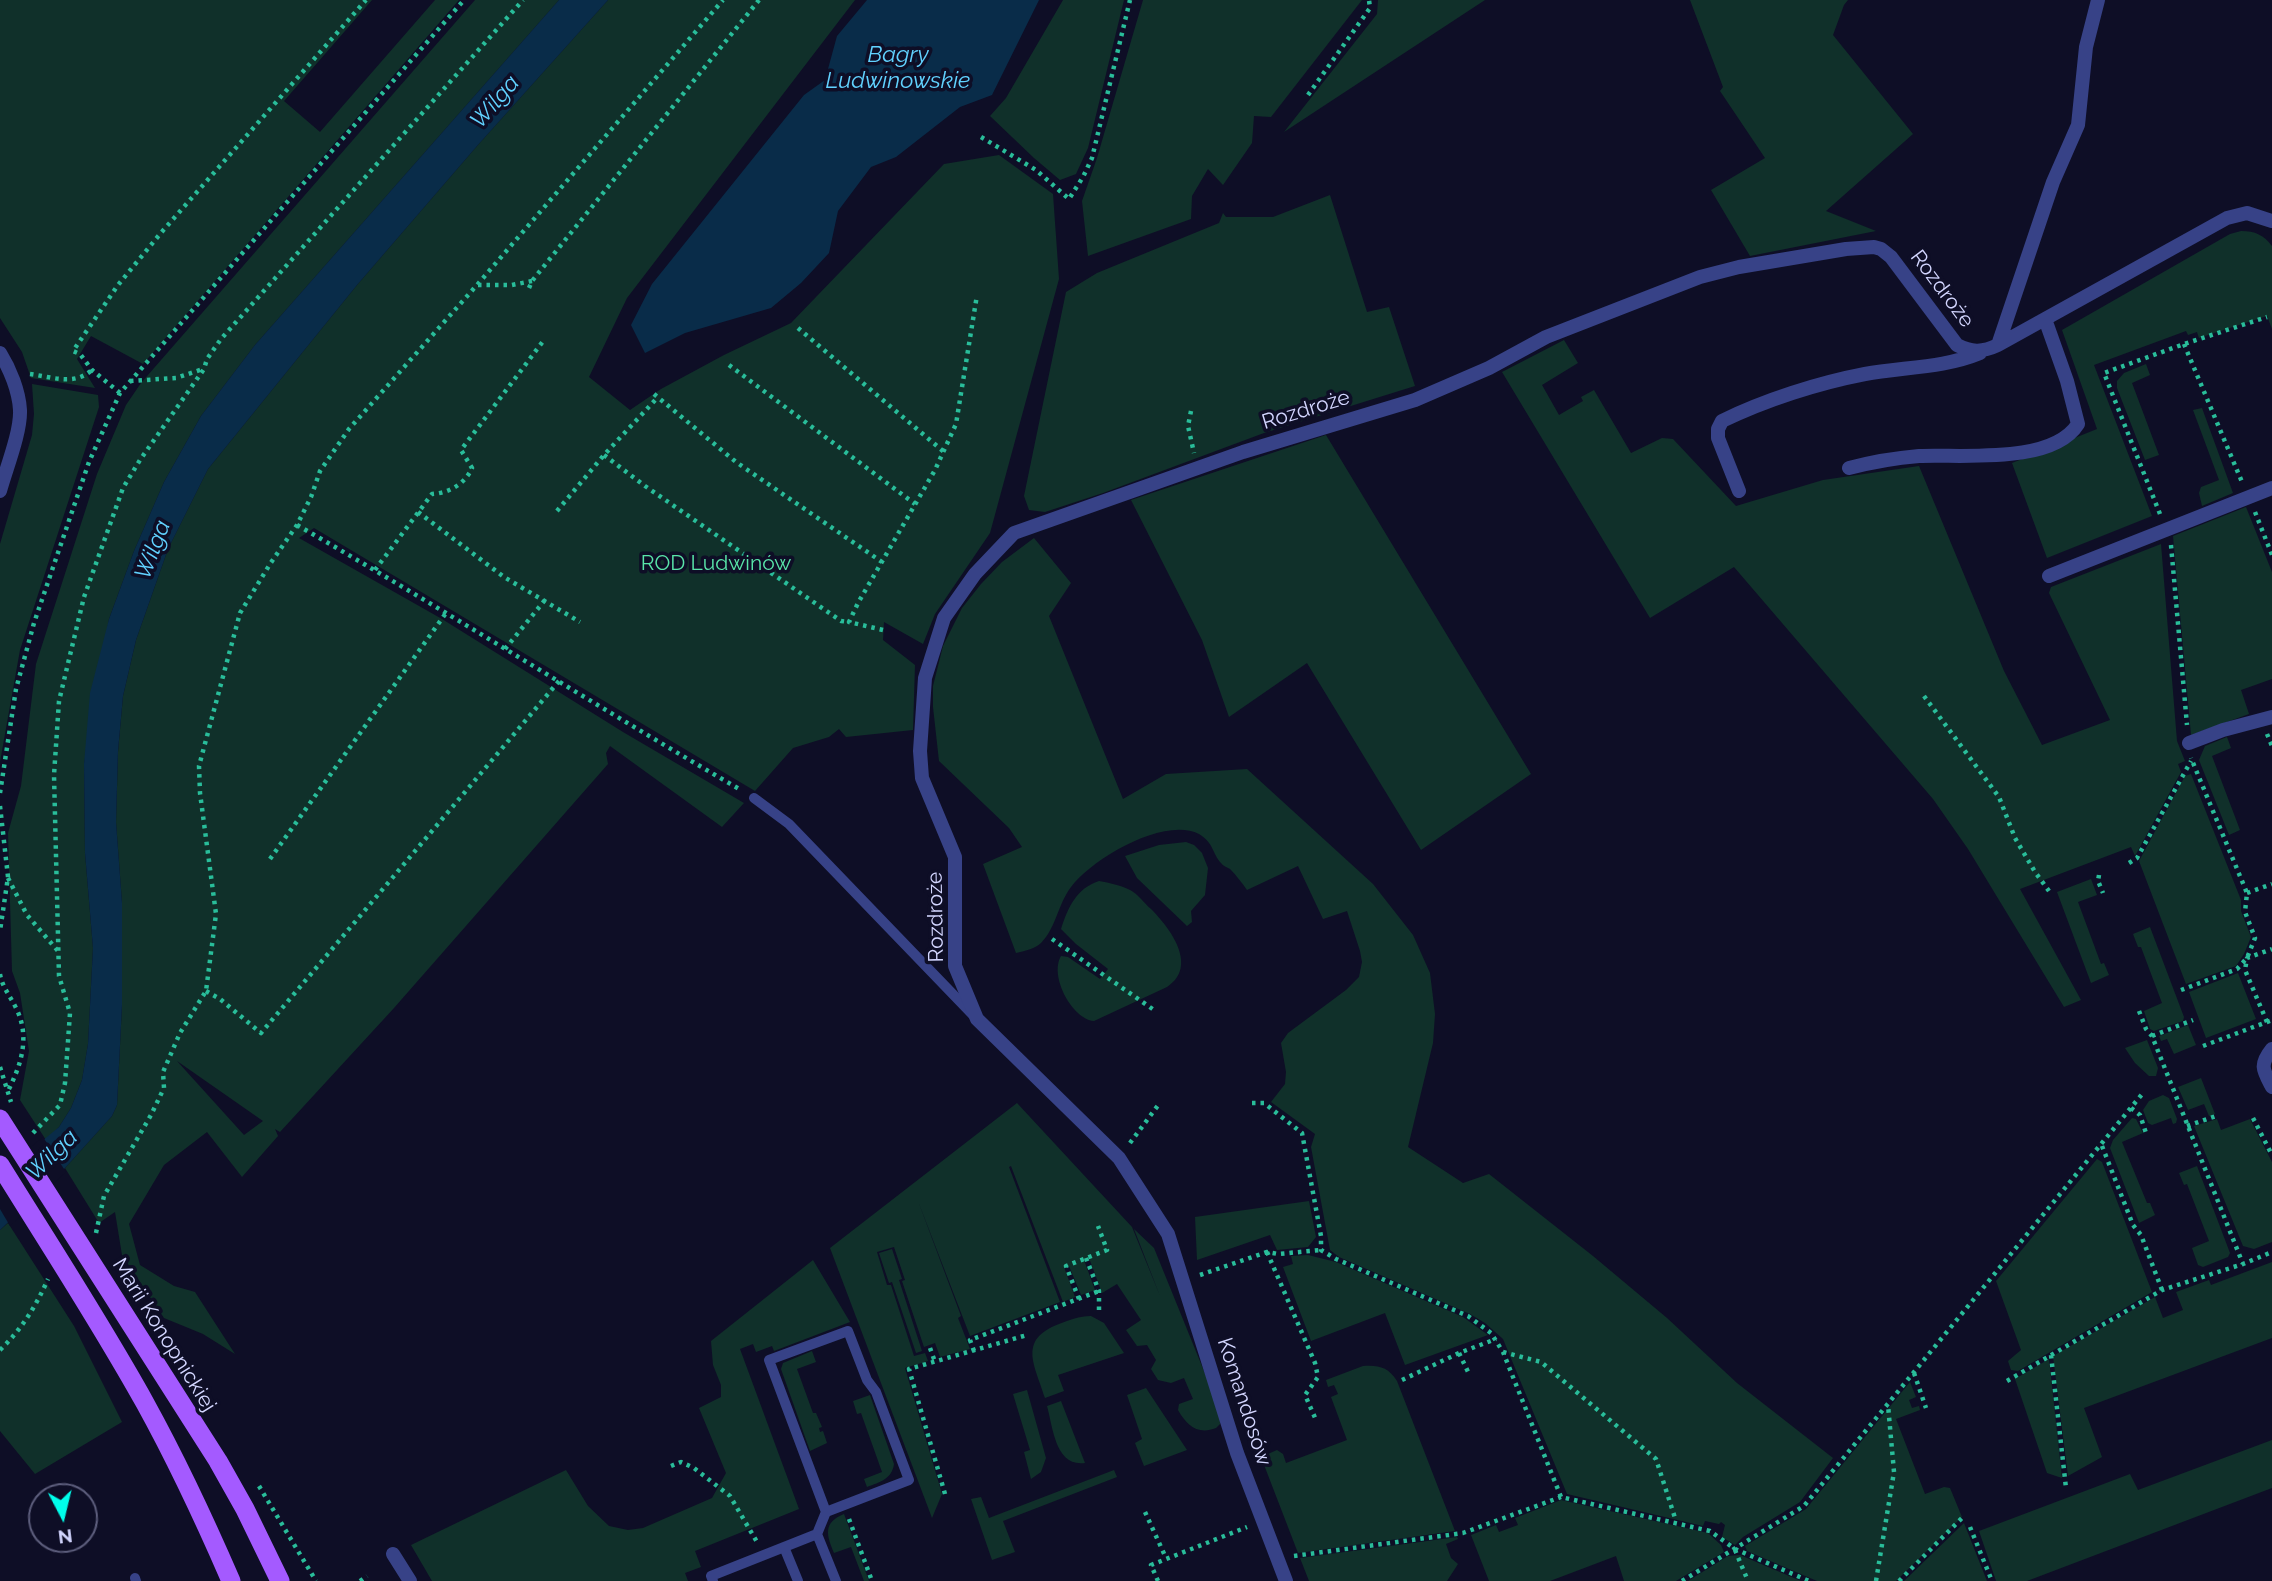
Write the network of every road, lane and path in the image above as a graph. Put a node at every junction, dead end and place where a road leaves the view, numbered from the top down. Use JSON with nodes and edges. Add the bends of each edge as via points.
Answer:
{"nodes":[{"id":1,"x":366,"y":0,"type":"edge"},
{"id":2,"x":464,"y":0,"type":"edge"},
{"id":3,"x":523,"y":0,"type":"edge"},
{"id":4,"x":723,"y":0,"type":"edge"},
{"id":5,"x":759,"y":0,"type":"edge"},
{"id":6,"x":1130,"y":0,"type":"edge"},
{"id":7,"x":1369,"y":0,"type":"edge"},
{"id":8,"x":2098,"y":0,"type":"edge"},
{"id":9,"x":1308,"y":94,"type":"dead end"},
{"id":10,"x":981,"y":137,"type":"dead end"},
{"id":11,"x":2272,"y":221,"type":"edge"},
{"id":12,"x":532,"y":281,"type":"junction"},
{"id":13,"x":477,"y":285,"type":"junction"},
{"id":14,"x":529,"y":288,"type":"dead end"},
{"id":15,"x":977,"y":295,"type":"dead end"},
{"id":16,"x":2267,"y":317,"type":"dead end"},
{"id":17,"x":2045,"y":319,"type":"junction"},
{"id":18,"x":798,"y":328,"type":"dead end"},
{"id":19,"x":544,"y":340,"type":"dead end"},
{"id":20,"x":2184,"y":344,"type":"junction"},
{"id":21,"x":1991,"y":348,"type":"junction"},
{"id":22,"x":0,"y":353,"type":"edge"},
{"id":23,"x":729,"y":365,"type":"dead end"},
{"id":24,"x":204,"y":369,"type":"junction"},
{"id":25,"x":92,"y":370,"type":"junction"},
{"id":26,"x":12,"y":377,"type":"junction"},
{"id":27,"x":129,"y":381,"type":"junction"},
{"id":28,"x":120,"y":393,"type":"junction"},
{"id":29,"x":1191,"y":411,"type":"dead end"},
{"id":30,"x":944,"y":452,"type":"junction"},
{"id":31,"x":604,"y":455,"type":"junction"},
{"id":32,"x":1196,"y":468,"type":"junction"},
{"id":33,"x":1849,"y":468,"type":"dead end"},
{"id":34,"x":2272,"y":488,"type":"edge"},
{"id":35,"x":0,"y":491,"type":"edge"},
{"id":36,"x":1739,"y":491,"type":"dead end"},
{"id":37,"x":2248,"y":497,"type":"junction"},
{"id":38,"x":915,"y":504,"type":"junction"},
{"id":39,"x":557,"y":511,"type":"dead end"},
{"id":40,"x":418,"y":512,"type":"junction"},
{"id":41,"x":297,"y":525,"type":"junction"},
{"id":42,"x":2167,"y":529,"type":"junction"},
{"id":43,"x":2272,"y":533,"type":"edge"},
{"id":44,"x":2265,"y":535,"type":"junction"},
{"id":45,"x":2272,"y":555,"type":"edge"},
{"id":46,"x":882,"y":562,"type":"junction"},
{"id":47,"x":375,"y":570,"type":"junction"},
{"id":48,"x":2049,"y":576,"type":"dead end"},
{"id":49,"x":545,"y":600,"type":"junction"},
{"id":50,"x":446,"y":613,"type":"junction"},
{"id":51,"x":580,"y":622,"type":"dead end"},
{"id":52,"x":849,"y":622,"type":"junction"},
{"id":53,"x":883,"y":630,"type":"dead end"},
{"id":54,"x":505,"y":649,"type":"junction"},
{"id":55,"x":559,"y":681,"type":"junction"},
{"id":56,"x":1924,"y":696,"type":"dead end"},
{"id":57,"x":2272,"y":718,"type":"edge"},
{"id":58,"x":635,"y":720,"type":"dead end"},
{"id":59,"x":632,"y":726,"type":"junction"},
{"id":60,"x":2189,"y":744,"type":"junction"},
{"id":61,"x":700,"y":758,"type":"dead end"},
{"id":62,"x":2192,"y":761,"type":"junction"},
{"id":63,"x":696,"y":764,"type":"junction"},
{"id":64,"x":727,"y":774,"type":"dead end"},
{"id":65,"x":723,"y":780,"type":"junction"},
{"id":66,"x":0,"y":793,"type":"edge"},
{"id":67,"x":754,"y":798,"type":"joint"},
{"id":68,"x":0,"y":806,"type":"edge"},
{"id":69,"x":270,"y":859,"type":"dead end"},
{"id":70,"x":2129,"y":863,"type":"dead end"},
{"id":71,"x":2098,"y":875,"type":"dead end"},
{"id":72,"x":8,"y":877,"type":"junction"},
{"id":73,"x":2272,"y":884,"type":"edge"},
{"id":74,"x":2049,"y":891,"type":"dead end"},
{"id":75,"x":2102,"y":893,"type":"dead end"},
{"id":76,"x":2247,"y":893,"type":"junction"},
{"id":77,"x":0,"y":931,"type":"edge"},
{"id":78,"x":1052,"y":939,"type":"dead end"},
{"id":79,"x":2272,"y":948,"type":"edge"},
{"id":80,"x":59,"y":952,"type":"junction"},
{"id":81,"x":2247,"y":958,"type":"junction"},
{"id":82,"x":0,"y":974,"type":"edge"},
{"id":83,"x":2181,"y":990,"type":"dead end"},
{"id":84,"x":206,"y":991,"type":"junction"},
{"id":85,"x":1154,"y":1010,"type":"dead end"},
{"id":86,"x":2139,"y":1012,"type":"dead end"},
{"id":87,"x":977,"y":1018,"type":"junction"},
{"id":88,"x":2193,"y":1020,"type":"dead end"},
{"id":89,"x":2269,"y":1021,"type":"edge"},
{"id":90,"x":2152,"y":1036,"type":"junction"},
{"id":91,"x":2203,"y":1046,"type":"dead end"},
{"id":92,"x":2272,"y":1049,"type":"edge"},
{"id":93,"x":0,"y":1067,"type":"edge"},
{"id":94,"x":2272,"y":1087,"type":"edge"},
{"id":95,"x":7,"y":1092,"type":"junction"},
{"id":96,"x":2143,"y":1093,"type":"dead end"},
{"id":97,"x":1252,"y":1103,"type":"dead end"},
{"id":98,"x":1159,"y":1104,"type":"dead end"},
{"id":99,"x":2131,"y":1108,"type":"junction"},
{"id":100,"x":7,"y":1113,"type":"edge"},
{"id":101,"x":2216,"y":1116,"type":"dead end"},
{"id":102,"x":2253,"y":1118,"type":"dead end"},
{"id":103,"x":2188,"y":1126,"type":"junction"},
{"id":104,"x":2146,"y":1133,"type":"dead end"},
{"id":105,"x":27,"y":1138,"type":"dead end"},
{"id":106,"x":2102,"y":1145,"type":"junction"},
{"id":107,"x":1125,"y":1149,"type":"dead end"},
{"id":108,"x":2272,"y":1155,"type":"edge"},
{"id":109,"x":0,"y":1165,"type":"edge"},
{"id":110,"x":1098,"y":1226,"type":"dead end"},
{"id":111,"x":1168,"y":1234,"type":"joint"},
{"id":112,"x":88,"y":1239,"type":"junction"},
{"id":113,"x":1321,"y":1250,"type":"junction"},
{"id":114,"x":1267,"y":1252,"type":"junction"},
{"id":115,"x":2272,"y":1252,"type":"edge"},
{"id":116,"x":1086,"y":1258,"type":"junction"},
{"id":117,"x":2243,"y":1264,"type":"junction"},
{"id":118,"x":49,"y":1278,"type":"dead end"},
{"id":119,"x":1182,"y":1280,"type":"junction"},
{"id":120,"x":2162,"y":1290,"type":"junction"},
{"id":121,"x":1099,"y":1292,"type":"junction"},
{"id":122,"x":1079,"y":1299,"type":"junction"},
{"id":123,"x":1098,"y":1311,"type":"dead end"},
{"id":124,"x":1027,"y":1335,"type":"dead end"},
{"id":125,"x":1496,"y":1339,"type":"junction"},
{"id":126,"x":930,"y":1348,"type":"dead end"},
{"id":127,"x":0,"y":1350,"type":"edge"},
{"id":128,"x":974,"y":1351,"type":"junction"},
{"id":129,"x":1503,"y":1352,"type":"junction"},
{"id":130,"x":1459,"y":1353,"type":"junction"},
{"id":131,"x":2051,"y":1355,"type":"junction"},
{"id":132,"x":935,"y":1362,"type":"junction"},
{"id":133,"x":1914,"y":1372,"type":"junction"},
{"id":134,"x":1469,"y":1376,"type":"dead end"},
{"id":135,"x":1402,"y":1380,"type":"dead end"},
{"id":136,"x":2007,"y":1381,"type":"dead end"},
{"id":137,"x":1888,"y":1404,"type":"junction"},
{"id":138,"x":1926,"y":1408,"type":"dead end"},
{"id":139,"x":1316,"y":1420,"type":"dead end"},
{"id":140,"x":671,"y":1466,"type":"dead end"},
{"id":141,"x":2066,"y":1488,"type":"dead end"},
{"id":142,"x":945,"y":1493,"type":"dead end"},
{"id":143,"x":1560,"y":1497,"type":"junction"},
{"id":144,"x":843,"y":1505,"type":"junction"},
{"id":145,"x":826,"y":1511,"type":"junction"},
{"id":146,"x":1145,"y":1512,"type":"dead end"},
{"id":147,"x":1965,"y":1515,"type":"dead end"},
{"id":148,"x":1677,"y":1522,"type":"junction"},
{"id":149,"x":1254,"y":1524,"type":"dead end"},
{"id":150,"x":1970,"y":1527,"type":"dead end"},
{"id":151,"x":817,"y":1534,"type":"junction"},
{"id":152,"x":785,"y":1547,"type":"junction"},
{"id":153,"x":1735,"y":1549,"type":"junction"},
{"id":154,"x":393,"y":1554,"type":"dead end"},
{"id":155,"x":765,"y":1555,"type":"junction"},
{"id":156,"x":1293,"y":1556,"type":"dead end"},
{"id":157,"x":1166,"y":1558,"type":"junction"},
{"id":158,"x":367,"y":1576,"type":"dead end"},
{"id":159,"x":231,"y":1581,"type":"edge"},
{"id":160,"x":280,"y":1581,"type":"edge"},
{"id":161,"x":360,"y":1581,"type":"edge"},
{"id":162,"x":410,"y":1581,"type":"edge"},
{"id":163,"x":713,"y":1581,"type":"edge"},
{"id":164,"x":798,"y":1581,"type":"edge"},
{"id":165,"x":836,"y":1581,"type":"edge"},
{"id":166,"x":872,"y":1581,"type":"edge"},
{"id":167,"x":1158,"y":1581,"type":"edge"},
{"id":168,"x":1286,"y":1581,"type":"edge"},
{"id":169,"x":1682,"y":1581,"type":"edge"},
{"id":170,"x":1748,"y":1581,"type":"edge"},
{"id":171,"x":1809,"y":1581,"type":"edge"},
{"id":172,"x":1876,"y":1581,"type":"edge"},
{"id":173,"x":1899,"y":1581,"type":"edge"},
{"id":174,"x":1992,"y":1581,"type":"edge"}],
"edges":[{"from":1,"to":25,"type":"path","via":[[118,285],[73,351]]},
{"from":2,"to":27,"type":"path"},
{"from":3,"to":24,"type":"path","via":[[221,339]]},
{"from":4,"to":13,"type":"path"},
{"from":5,"to":12,"type":"path"},
{"from":6,"to":10,"type":"path","via":[[1092,158],[1069,199],[1036,170]]},
{"from":7,"to":9,"type":"path","via":[[1370,8]]},
{"from":8,"to":21,"type":"street","name":"Rozdroże","via":[[2086,47],[2078,125]]},
{"from":11,"to":17,"type":"street","via":[[2247,213],[2227,218]]},
{"from":12,"to":13,"type":"path"},
{"from":12,"to":14,"type":"path"},
{"from":13,"to":41,"type":"path","via":[[349,429],[320,471]]},
{"from":15,"to":30,"type":"path","via":[[956,424]]},
{"from":16,"to":20,"type":"path"},
{"from":17,"to":21,"type":"street"},
{"from":17,"to":33,"type":"street","via":[[2076,407],[2078,424],[2072,433],[2017,454],[1908,457]]},
{"from":18,"to":30,"type":"path"},
{"from":19,"to":40,"type":"path","via":[[461,450],[472,468],[468,478],[443,493],[432,494]]},
{"from":20,"to":37,"type":"path"},
{"from":20,"to":42,"type":"path","via":[[2104,373]]},
{"from":21,"to":32,"type":"street","name":"Rozdroże","via":[[1967,350],[1953,342],[1886,252],[1874,247],[1846,249],[1700,277],[1546,337],[1415,400]]},
{"from":21,"to":36,"type":"street","via":[[1948,363],[1846,378],[1722,421],[1718,438]]},
{"from":22,"to":26,"type":"street"},
{"from":23,"to":38,"type":"path"},
{"from":24,"to":27,"type":"path","via":[[176,378]]},
{"from":24,"to":80,"type":"path","via":[[123,488],[84,597],[59,701],[54,775]]},
{"from":25,"to":26,"type":"path","via":[[72,380],[26,373]]},
{"from":25,"to":28,"type":"path"},
{"from":26,"to":35,"type":"street","via":[[20,410]]},
{"from":27,"to":28,"type":"path"},
{"from":28,"to":66,"type":"path","via":[[89,462],[34,623],[16,690]]},
{"from":29,"to":32,"type":"path","via":[[1188,426]]},
{"from":30,"to":38,"type":"path"},
{"from":31,"to":39,"type":"path"},
{"from":31,"to":46,"type":"path","via":[[656,395],[736,461]]},
{"from":31,"to":52,"type":"path","via":[[841,621]]},
{"from":32,"to":87,"type":"street","name":"Rozdroże","via":[[1014,533],[975,574],[944,618],[925,678],[919,751],[922,778],[955,857],[956,966]]},
{"from":34,"to":37,"type":"street"},
{"from":37,"to":42,"type":"street"},
{"from":37,"to":44,"type":"path"},
{"from":38,"to":46,"type":"path"},
{"from":40,"to":47,"type":"path"},
{"from":40,"to":49,"type":"path","via":[[504,577]]},
{"from":41,"to":47,"type":"path"},
{"from":41,"to":84,"type":"path","via":[[240,613],[199,766],[216,914]]},
{"from":42,"to":48,"type":"street"},
{"from":42,"to":60,"type":"path"},
{"from":43,"to":44,"type":"path"},
{"from":44,"to":45,"type":"path"},
{"from":46,"to":52,"type":"path"},
{"from":47,"to":50,"type":"path"},
{"from":49,"to":51,"type":"path"},
{"from":49,"to":54,"type":"path"},
{"from":50,"to":54,"type":"path"},
{"from":50,"to":69,"type":"path"},
{"from":52,"to":53,"type":"path"},
{"from":54,"to":55,"type":"path"},
{"from":55,"to":59,"type":"path"},
{"from":55,"to":84,"type":"path","via":[[261,1033]]},
{"from":56,"to":74,"type":"path","via":[[1999,797],[2015,838]]},
{"from":57,"to":60,"type":"street"},
{"from":58,"to":59,"type":"path"},
{"from":59,"to":63,"type":"path"},
{"from":60,"to":62,"type":"path"},
{"from":61,"to":63,"type":"path"},
{"from":62,"to":70,"type":"path","via":[[2137,859]]},
{"from":62,"to":76,"type":"path"},
{"from":63,"to":65,"type":"path"},
{"from":64,"to":65,"type":"path"},
{"from":65,"to":67,"type":"path"},
{"from":67,"to":87,"type":"lane","via":[[789,824]]},
{"from":68,"to":72,"type":"path"},
{"from":71,"to":75,"type":"path"},
{"from":72,"to":77,"type":"path"},
{"from":72,"to":80,"type":"path","via":[[27,915]]},
{"from":73,"to":76,"type":"path"},
{"from":76,"to":81,"type":"path","via":[[2245,912],[2255,938]]},
{"from":78,"to":85,"type":"path"},
{"from":79,"to":81,"type":"path"},
{"from":80,"to":105,"type":"path","via":[[59,976],[70,1013],[65,1083],[60,1105]]},
{"from":81,"to":83,"type":"path","via":[[2237,969]]},
{"from":81,"to":89,"type":"path","via":[[2245,970]]},
{"from":82,"to":95,"type":"path","via":[[23,1035],[19,1068]]},
{"from":84,"to":112,"type":"path","via":[[180,1032],[163,1072],[164,1088],[104,1196]]},
{"from":86,"to":90,"type":"path"},
{"from":87,"to":111,"type":"street","name":"Rozdroże","via":[[1119,1158]]},
{"from":88,"to":90,"type":"path"},
{"from":89,"to":91,"type":"path"},
{"from":90,"to":103,"type":"path"},
{"from":92,"to":94,"type":"street","via":[[2264,1059],[2264,1070]]},
{"from":93,"to":95,"type":"path"},
{"from":95,"to":100,"type":"path"},
{"from":96,"to":99,"type":"path"},
{"from":97,"to":113,"type":"path","via":[[1264,1103],[1302,1133]]},
{"from":98,"to":107,"type":"path"},
{"from":99,"to":104,"type":"path","via":[[2140,1115]]},
{"from":99,"to":106,"type":"path"},
{"from":100,"to":112,"type":"main road","name":"Marii Konopnickiej"},
{"from":101,"to":103,"type":"path"},
{"from":102,"to":108,"type":"path"},
{"from":103,"to":117,"type":"path"},
{"from":106,"to":120,"type":"path"},
{"from":106,"to":133,"type":"path"},
{"from":109,"to":159,"type":"main road","via":[[144,1401]]},
{"from":110,"to":116,"type":"path","via":[[1107,1250]]},
{"from":111,"to":119,"type":"street","name":"Komandosów"},
{"from":112,"to":160,"type":"main road","name":"Marii Konopnickiej","via":[[245,1509]]},
{"from":113,"to":114,"type":"path"},
{"from":113,"to":125,"type":"path","via":[[1468,1316]]},
{"from":114,"to":119,"type":"path"},
{"from":114,"to":139,"type":"path","via":[[1315,1363],[1318,1377],[1305,1395]]},
{"from":115,"to":117,"type":"path"},
{"from":116,"to":121,"type":"path"},
{"from":116,"to":122,"type":"path","via":[[1066,1266]]},
{"from":117,"to":120,"type":"path"},
{"from":118,"to":127,"type":"path","via":[[37,1304]]},
{"from":119,"to":168,"type":"street","name":"Komandosów","via":[[1237,1453]]},
{"from":120,"to":131,"type":"path"},
{"from":121,"to":122,"type":"path"},
{"from":121,"to":123,"type":"path"},
{"from":122,"to":128,"type":"path","via":[[970,1340]]},
{"from":124,"to":128,"type":"path"},
{"from":125,"to":129,"type":"path"},
{"from":125,"to":130,"type":"path"},
{"from":126,"to":132,"type":"path"},
{"from":128,"to":132,"type":"path"},
{"from":129,"to":143,"type":"path"},
{"from":129,"to":148,"type":"path","via":[[1541,1362],[1656,1459]]},
{"from":130,"to":134,"type":"path"},
{"from":130,"to":135,"type":"path"},
{"from":131,"to":136,"type":"path"},
{"from":131,"to":141,"type":"path"},
{"from":132,"to":142,"type":"path","via":[[909,1369]]},
{"from":133,"to":137,"type":"path"},
{"from":133,"to":138,"type":"path"},
{"from":137,"to":153,"type":"path","via":[[1804,1506]]},
{"from":137,"to":172,"type":"path","via":[[1894,1472]]},
{"from":140,"to":155,"type":"path","via":[[681,1462],[694,1468],[730,1496]]},
{"from":143,"to":148,"type":"path"},
{"from":143,"to":156,"type":"path","via":[[1463,1533]]},
{"from":144,"to":145,"type":"lane"},
{"from":144,"to":145,"type":"lane","via":[[909,1480],[848,1331],[769,1360]]},
{"from":144,"to":166,"type":"path"},
{"from":145,"to":151,"type":"lane"},
{"from":146,"to":157,"type":"path"},
{"from":147,"to":173,"type":"path"},
{"from":148,"to":153,"type":"path","via":[[1710,1531]]},
{"from":149,"to":157,"type":"path"},
{"from":150,"to":174,"type":"path"},
{"from":151,"to":152,"type":"lane"},
{"from":151,"to":165,"type":"lane"},
{"from":152,"to":155,"type":"lane"},
{"from":152,"to":164,"type":"lane"},
{"from":153,"to":169,"type":"path"},
{"from":153,"to":170,"type":"path"},
{"from":153,"to":171,"type":"path"},
{"from":154,"to":162,"type":"street"},
{"from":155,"to":163,"type":"lane","via":[[711,1576]]},
{"from":157,"to":167,"type":"path","via":[[1151,1564]]},
{"from":158,"to":161,"type":"path"}]}
